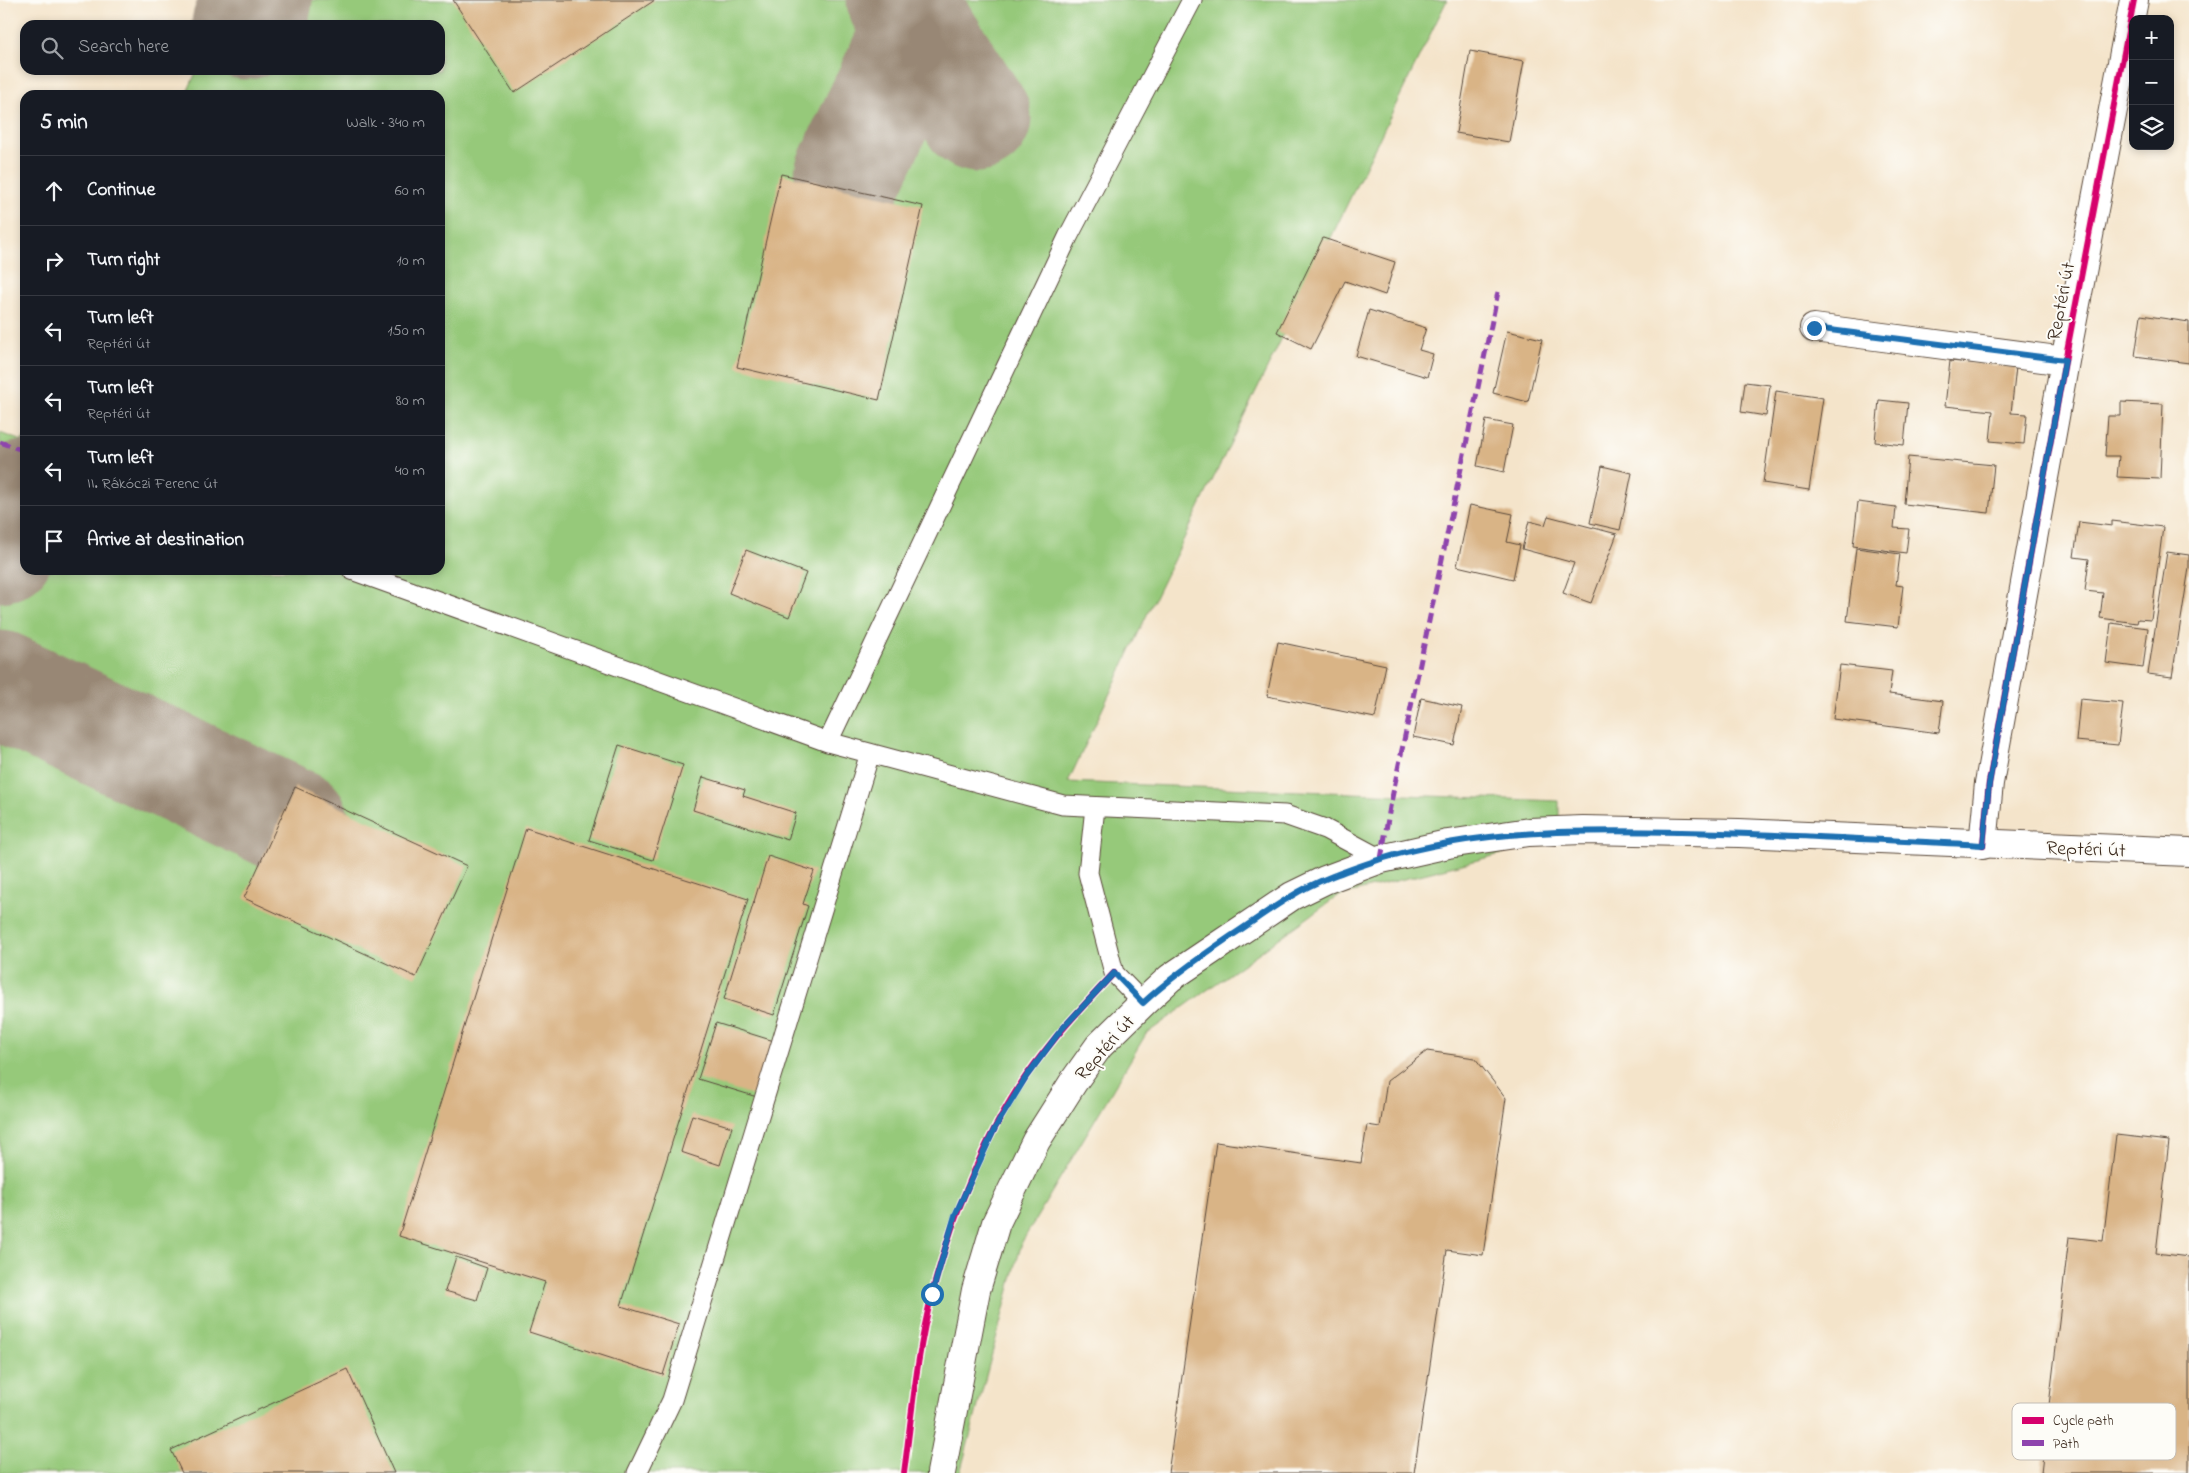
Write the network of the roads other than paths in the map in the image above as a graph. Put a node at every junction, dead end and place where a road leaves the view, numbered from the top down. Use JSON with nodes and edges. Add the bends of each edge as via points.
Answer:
{"nodes":[{"id":1,"x":1192,"y":0,"type":"edge"},
{"id":2,"x":2134,"y":0,"type":"edge"},
{"id":3,"x":1814,"y":328,"type":"dead end"},
{"id":4,"x":2065,"y":360,"type":"junction"},
{"id":5,"x":366,"y":575,"type":"edge"},
{"id":6,"x":828,"y":742,"type":"junction"},
{"id":7,"x":870,"y":753,"type":"junction"},
{"id":8,"x":1095,"y":807,"type":"junction"},
{"id":9,"x":1983,"y":845,"type":"junction"},
{"id":10,"x":2189,"y":852,"type":"edge"},
{"id":11,"x":1381,"y":859,"type":"junction"},
{"id":12,"x":1143,"y":1003,"type":"junction"},
{"id":13,"x":637,"y":1473,"type":"edge"},
{"id":14,"x":941,"y":1473,"type":"edge"}],
"edges":[{"from":1,"to":6,"type":"lane","via":[[1068,237]]},
{"from":2,"to":4,"type":"main road","name":"Reptéri út"},
{"from":3,"to":4,"type":"main road"},
{"from":4,"to":9,"type":"main road","name":"Reptéri út","via":[[1989,784]]},
{"from":5,"to":6,"type":"lane"},
{"from":6,"to":7,"type":"lane"},
{"from":7,"to":8,"type":"lane","via":[[1063,805]]},
{"from":7,"to":13,"type":"lane","via":[[672,1400]]},
{"from":8,"to":11,"type":"lane","via":[[1285,815],[1325,829]]},
{"from":8,"to":12,"type":"lane","via":[[1088,873],[1114,973]]},
{"from":9,"to":10,"type":"main road","name":"Reptéri út"},
{"from":9,"to":11,"type":"main road","name":"Reptéri út","via":[[1739,833],[1583,830],[1529,832],[1448,844]]},
{"from":11,"to":12,"type":"main road","name":"Reptéri út","via":[[1292,896],[1170,978]]},
{"from":12,"to":14,"type":"main road","name":"Reptéri út","via":[[1099,1046],[1074,1080],[1036,1141],[996,1223],[976,1290]]}]}
